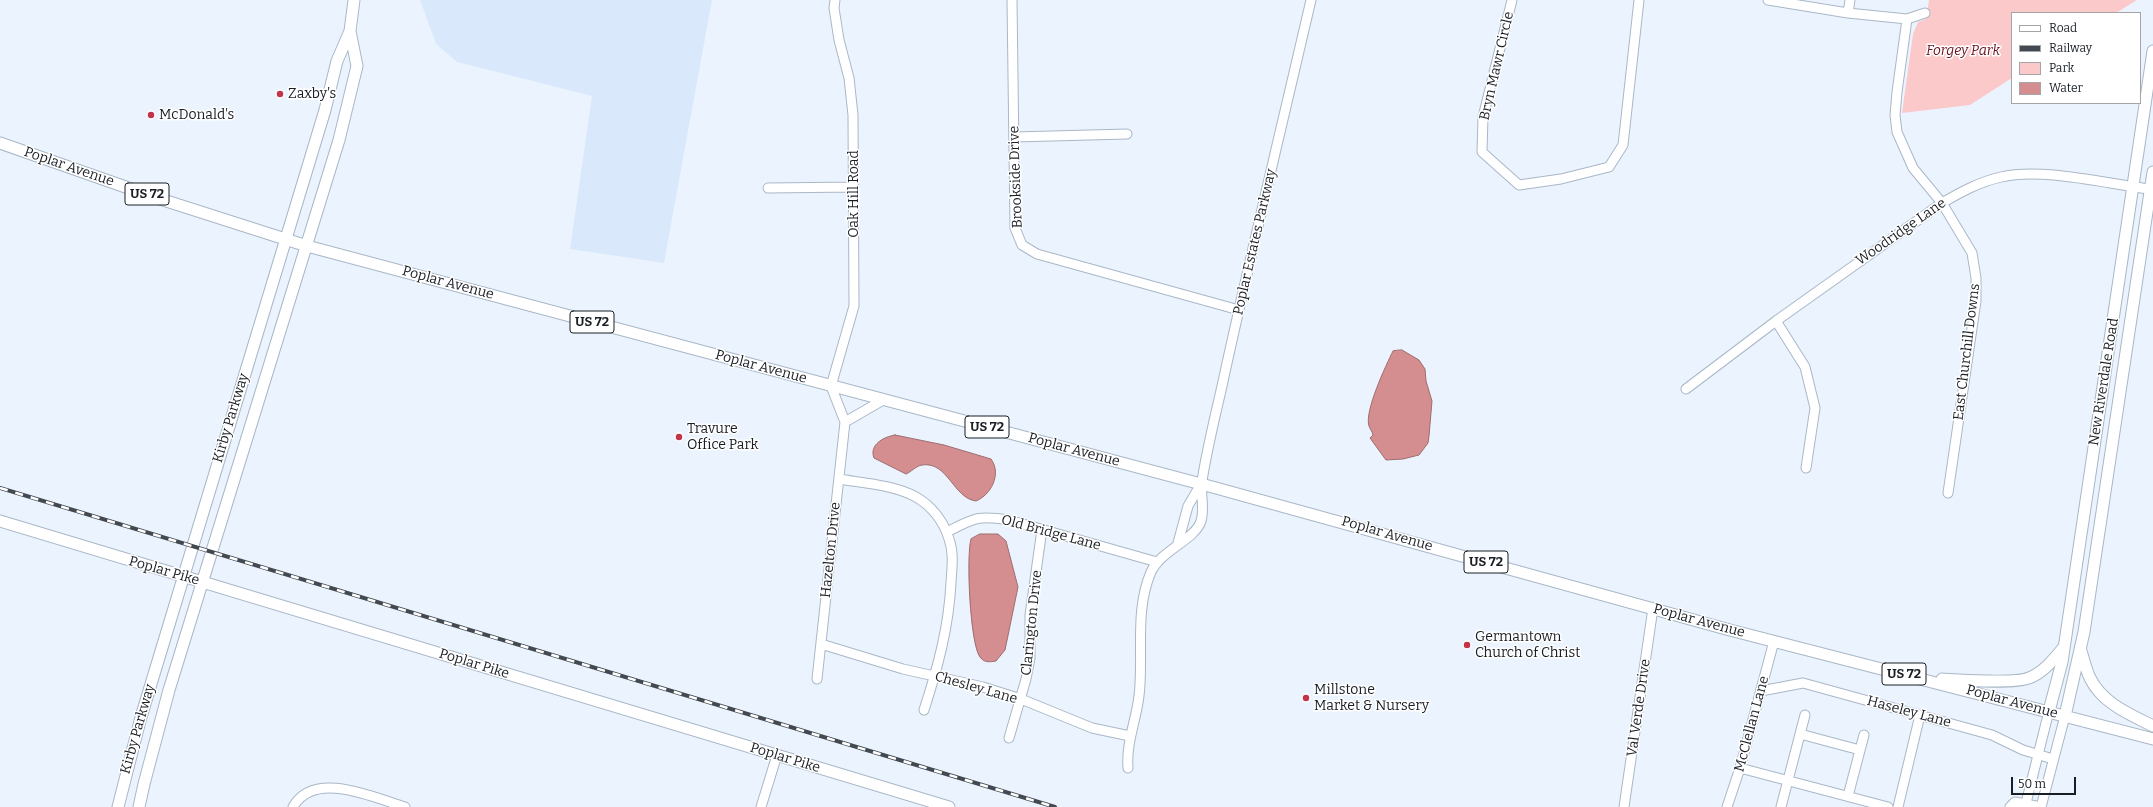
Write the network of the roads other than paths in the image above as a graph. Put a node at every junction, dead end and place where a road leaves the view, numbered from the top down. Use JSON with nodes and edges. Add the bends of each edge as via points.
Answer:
{"nodes":[{"id":1,"x":354,"y":0,"type":"edge"},
{"id":2,"x":835,"y":0,"type":"edge"},
{"id":3,"x":1012,"y":0,"type":"edge"},
{"id":4,"x":1312,"y":0,"type":"edge"},
{"id":5,"x":1512,"y":0,"type":"edge"},
{"id":6,"x":1639,"y":0,"type":"edge"},
{"id":7,"x":1768,"y":0,"type":"edge"},
{"id":8,"x":1850,"y":0,"type":"edge"},
{"id":9,"x":1848,"y":13,"type":"junction"},
{"id":10,"x":1924,"y":13,"type":"dead end"},
{"id":11,"x":1907,"y":18,"type":"junction"},
{"id":12,"x":350,"y":32,"type":"junction"},
{"id":13,"x":2153,"y":51,"type":"edge"},
{"id":14,"x":1127,"y":134,"type":"dead end"},
{"id":15,"x":1014,"y":137,"type":"junction"},
{"id":16,"x":0,"y":143,"type":"edge"},
{"id":17,"x":2153,"y":172,"type":"edge"},
{"id":18,"x":854,"y":187,"type":"junction"},
{"id":19,"x":2133,"y":187,"type":"junction"},
{"id":20,"x":768,"y":188,"type":"dead end"},
{"id":21,"x":2150,"y":189,"type":"junction"},
{"id":22,"x":1942,"y":203,"type":"junction"},
{"id":23,"x":286,"y":239,"type":"junction"},
{"id":24,"x":307,"y":246,"type":"junction"},
{"id":25,"x":1239,"y":310,"type":"junction"},
{"id":26,"x":1776,"y":321,"type":"junction"},
{"id":27,"x":831,"y":386,"type":"junction"},
{"id":28,"x":1686,"y":389,"type":"dead end"},
{"id":29,"x":883,"y":400,"type":"junction"},
{"id":30,"x":845,"y":422,"type":"junction"},
{"id":31,"x":1806,"y":468,"type":"dead end"},
{"id":32,"x":839,"y":479,"type":"junction"},
{"id":33,"x":1201,"y":484,"type":"junction"},
{"id":34,"x":1948,"y":493,"type":"dead end"},
{"id":35,"x":0,"y":521,"type":"edge"},
{"id":36,"x":1042,"y":529,"type":"junction"},
{"id":37,"x":947,"y":532,"type":"junction"},
{"id":38,"x":1177,"y":544,"type":"junction"},
{"id":39,"x":1157,"y":562,"type":"junction"},
{"id":40,"x":185,"y":577,"type":"junction"},
{"id":41,"x":204,"y":582,"type":"junction"},
{"id":42,"x":1653,"y":608,"type":"junction"},
{"id":43,"x":1774,"y":641,"type":"junction"},
{"id":44,"x":821,"y":644,"type":"junction"},
{"id":45,"x":2064,"y":646,"type":"junction"},
{"id":46,"x":2080,"y":650,"type":"junction"},
{"id":47,"x":935,"y":676,"type":"junction"},
{"id":48,"x":817,"y":678,"type":"dead end"},
{"id":49,"x":1924,"y":679,"type":"junction"},
{"id":50,"x":1761,"y":691,"type":"junction"},
{"id":51,"x":1021,"y":700,"type":"junction"},
{"id":52,"x":924,"y":710,"type":"dead end"},
{"id":53,"x":2049,"y":711,"type":"junction"},
{"id":54,"x":1805,"y":715,"type":"dead end"},
{"id":55,"x":1920,"y":715,"type":"junction"},
{"id":56,"x":2065,"y":716,"type":"junction"},
{"id":57,"x":2153,"y":726,"type":"edge"},
{"id":58,"x":1800,"y":734,"type":"junction"},
{"id":59,"x":1864,"y":734,"type":"dead end"},
{"id":60,"x":1130,"y":736,"type":"junction"},
{"id":61,"x":1009,"y":738,"type":"dead end"},
{"id":62,"x":2153,"y":739,"type":"edge"},
{"id":63,"x":1860,"y":750,"type":"junction"},
{"id":64,"x":777,"y":755,"type":"junction"},
{"id":65,"x":2039,"y":755,"type":"junction"},
{"id":66,"x":2053,"y":759,"type":"junction"},
{"id":67,"x":1128,"y":768,"type":"dead end"},
{"id":68,"x":1740,"y":768,"type":"junction"},
{"id":69,"x":1788,"y":780,"type":"junction"},
{"id":70,"x":1848,"y":796,"type":"junction"},
{"id":71,"x":2026,"y":803,"type":"junction"},
{"id":72,"x":1875,"y":805,"type":"edge"},
{"id":73,"x":118,"y":807,"type":"edge"},
{"id":74,"x":139,"y":807,"type":"edge"},
{"id":75,"x":293,"y":807,"type":"edge"},
{"id":76,"x":405,"y":807,"type":"edge"},
{"id":77,"x":761,"y":807,"type":"edge"},
{"id":78,"x":949,"y":807,"type":"edge"},
{"id":79,"x":1624,"y":807,"type":"edge"},
{"id":80,"x":1727,"y":807,"type":"edge"},
{"id":81,"x":1781,"y":807,"type":"edge"},
{"id":82,"x":1888,"y":807,"type":"edge"},
{"id":83,"x":1898,"y":807,"type":"edge"},
{"id":84,"x":2010,"y":807,"type":"edge"},
{"id":85,"x":2041,"y":807,"type":"edge"}],
"edges":[{"from":1,"to":12,"type":"main road","name":"Kirby Parkway"},
{"from":2,"to":18,"type":"street","name":"Oak Hill Road","via":[[839,40],[850,78]]},
{"from":3,"to":15,"type":"street","name":"Brookside Drive"},
{"from":4,"to":25,"type":"street","name":"Poplar Estates Parkway"},
{"from":5,"to":6,"type":"street","name":"Bryn Mawr Circle","via":[[1483,117],[1481,147],[1484,156],[1519,185],[1561,179],[1609,167],[1623,145]]},
{"from":7,"to":9,"type":"street"},
{"from":8,"to":9,"type":"street"},
{"from":9,"to":11,"type":"street"},
{"from":10,"to":11,"type":"street"},
{"from":11,"to":22,"type":"street","name":"East Churchill Downs","via":[[1897,92],[1897,132],[1913,168]]},
{"from":12,"to":23,"type":"main road","name":"Kirby Parkway","via":[[337,61]]},
{"from":12,"to":24,"type":"main road","name":"Kirby Parkway","via":[[357,66],[354,83]]},
{"from":13,"to":19,"type":"main road","name":"New Riverdale Road"},
{"from":14,"to":15,"type":"street"},
{"from":15,"to":25,"type":"street","name":"Brookside Drive","via":[[1015,228],[1022,245],[1037,254]]},
{"from":16,"to":23,"type":"main road","name":"Poplar Avenue","number":"US 72"},
{"from":17,"to":21,"type":"main road","name":"New Riverdale Road"},
{"from":18,"to":20,"type":"street"},
{"from":18,"to":27,"type":"street","name":"Oak Hill Road","via":[[854,306]]},
{"from":19,"to":21,"type":"street","name":"Woodridge Lane"},
{"from":19,"to":22,"type":"street","name":"Woodridge Lane","via":[[2028,174],[2002,177],[1970,187]]},
{"from":19,"to":45,"type":"main road","name":"New Riverdale Road"},
{"from":21,"to":46,"type":"main road","name":"New Riverdale Road"},
{"from":22,"to":26,"type":"street","name":"Woodridge Lane"},
{"from":22,"to":34,"type":"street","name":"East Churchill Downs","via":[[1972,252],[1976,278],[1976,301]]},
{"from":23,"to":24,"type":"main road","name":"Poplar Avenue","number":"US 72"},
{"from":23,"to":40,"type":"main road","name":"Kirby Parkway"},
{"from":24,"to":27,"type":"main road","name":"Poplar Avenue","number":"US 72"},
{"from":24,"to":41,"type":"main road","name":"Kirby Parkway"},
{"from":25,"to":33,"type":"street","name":"Poplar Estates Parkway"},
{"from":26,"to":28,"type":"street","name":"Woodridge Lane"},
{"from":26,"to":31,"type":"street","via":[[1805,367],[1815,408]]},
{"from":27,"to":29,"type":"main road","name":"Poplar Avenue","number":"US 72"},
{"from":27,"to":30,"type":"street","name":"Hazelton Drive"},
{"from":29,"to":30,"type":"street"},
{"from":29,"to":33,"type":"main road","name":"Poplar Avenue","number":"US 72"},
{"from":30,"to":32,"type":"street","name":"Hazelton Drive"},
{"from":32,"to":37,"type":"street","via":[[897,490],[915,497],[937,515]]},
{"from":32,"to":44,"type":"street","name":"Hazelton Drive"},
{"from":33,"to":38,"type":"street","via":[[1188,506]]},
{"from":33,"to":38,"type":"street","via":[[1203,509],[1197,530]]},
{"from":33,"to":42,"type":"main road","name":"Poplar Avenue","number":"US 72"},
{"from":35,"to":40,"type":"main road","name":"Poplar Pike"},
{"from":36,"to":37,"type":"street","name":"Old Bridge Lane","via":[[985,516],[969,520]]},
{"from":36,"to":39,"type":"street","name":"Old Bridge Lane"},
{"from":36,"to":51,"type":"street","name":"Clarington Drive","via":[[1030,615],[1030,658]]},
{"from":37,"to":47,"type":"street","via":[[952,555],[950,609]]},
{"from":38,"to":39,"type":"street"},
{"from":39,"to":60,"type":"street","via":[[1151,572],[1143,607],[1139,694]]},
{"from":40,"to":41,"type":"main road","name":"Poplar Pike"},
{"from":40,"to":73,"type":"main road","name":"Kirby Parkway","via":[[141,717]]},
{"from":41,"to":64,"type":"main road","name":"Poplar Pike"},
{"from":41,"to":74,"type":"main road","name":"Kirby Parkway","via":[[159,723]]},
{"from":42,"to":43,"type":"main road","name":"Poplar Avenue","number":"US 72"},
{"from":42,"to":79,"type":"street","name":"Val Verde Drive"},
{"from":43,"to":49,"type":"main road","name":"Poplar Avenue","number":"US 72"},
{"from":43,"to":50,"type":"street","name":"McClellan Lane"},
{"from":44,"to":47,"type":"street","name":"Chesley Lane"},
{"from":44,"to":48,"type":"street","name":"Hazelton Drive"},
{"from":45,"to":49,"type":"main road","via":[[2052,662],[2036,674],[2022,680]]},
{"from":45,"to":53,"type":"main road","name":"New Riverdale Road"},
{"from":46,"to":56,"type":"main road","name":"New Riverdale Road"},
{"from":46,"to":57,"type":"main road","via":[[2090,678],[2101,695],[2120,709]]},
{"from":47,"to":51,"type":"street","name":"Chesley Lane","via":[[983,687]]},
{"from":47,"to":52,"type":"street"},
{"from":49,"to":53,"type":"main road","name":"Poplar Avenue","number":"US 72"},
{"from":50,"to":55,"type":"street","name":"Haseley Lane","via":[[1803,683]]},
{"from":50,"to":68,"type":"street","name":"McClellan Lane"},
{"from":51,"to":60,"type":"street","name":"Chesley Lane","via":[[1092,728]]},
{"from":51,"to":61,"type":"street","name":"Clarington Drive"},
{"from":53,"to":56,"type":"main road","name":"Poplar Avenue","number":"US 72"},
{"from":53,"to":65,"type":"street"},
{"from":54,"to":58,"type":"street"},
{"from":55,"to":65,"type":"street","name":"Haseley Lane","via":[[1992,735]]},
{"from":55,"to":83,"type":"street"},
{"from":56,"to":62,"type":"main road","name":"Poplar Avenue","number":"US 72"},
{"from":56,"to":66,"type":"street"},
{"from":58,"to":63,"type":"street"},
{"from":58,"to":69,"type":"street"},
{"from":59,"to":63,"type":"street"},
{"from":60,"to":67,"type":"street","via":[[1126,753]]},
{"from":63,"to":70,"type":"street"},
{"from":64,"to":77,"type":"street"},
{"from":64,"to":78,"type":"main road","name":"Poplar Pike"},
{"from":65,"to":66,"type":"street","name":"Haseley Lane"},
{"from":65,"to":71,"type":"street"},
{"from":66,"to":85,"type":"street"},
{"from":68,"to":69,"type":"street"},
{"from":68,"to":80,"type":"street","name":"McClellan Lane"},
{"from":69,"to":70,"type":"street"},
{"from":69,"to":81,"type":"street"},
{"from":70,"to":72,"type":"street"},
{"from":71,"to":84,"type":"street","via":[[2015,802]]},
{"from":71,"to":85,"type":"street"},
{"from":72,"to":82,"type":"street"},
{"from":75,"to":76,"type":"street","via":[[302,796],[333,787]]}]}
